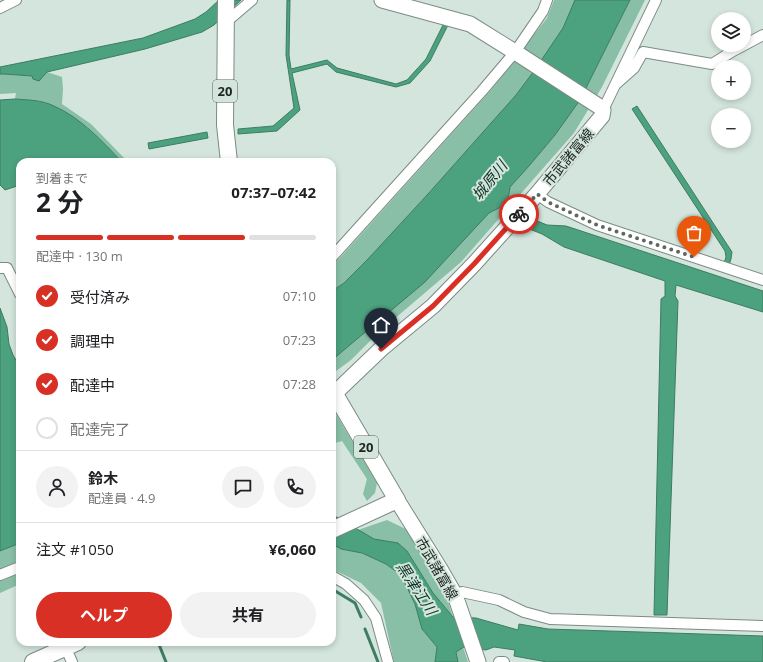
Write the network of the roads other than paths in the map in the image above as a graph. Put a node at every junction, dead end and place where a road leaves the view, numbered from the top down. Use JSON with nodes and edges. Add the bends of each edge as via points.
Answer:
{"nodes":[{"id":1,"x":16,"y":0,"type":"edge"},
{"id":2,"x":226,"y":0,"type":"edge"},
{"id":3,"x":252,"y":0,"type":"edge"},
{"id":4,"x":382,"y":0,"type":"edge"},
{"id":5,"x":547,"y":0,"type":"edge"},
{"id":6,"x":656,"y":0,"type":"edge"},
{"id":7,"x":0,"y":8,"type":"edge"},
{"id":8,"x":225,"y":21,"type":"junction"},
{"id":9,"x":763,"y":35,"type":"edge"},
{"id":10,"x":515,"y":52,"type":"junction"},
{"id":11,"x":616,"y":84,"type":"junction"},
{"id":12,"x":601,"y":109,"type":"junction"},
{"id":13,"x":229,"y":158,"type":"edge"},
{"id":14,"x":537,"y":194,"type":"junction"},
{"id":15,"x":336,"y":253,"type":"edge"},
{"id":16,"x":0,"y":268,"type":"edge"},
{"id":17,"x":763,"y":280,"type":"edge"},
{"id":18,"x":16,"y":286,"type":"edge"},
{"id":19,"x":336,"y":390,"type":"edge"},
{"id":20,"x":336,"y":398,"type":"edge"},
{"id":21,"x":397,"y":500,"type":"junction"},
{"id":22,"x":336,"y":528,"type":"edge"},
{"id":23,"x":16,"y":569,"type":"edge"},
{"id":24,"x":0,"y":575,"type":"edge"},
{"id":25,"x":336,"y":578,"type":"edge"},
{"id":26,"x":457,"y":600,"type":"junction"},
{"id":27,"x":763,"y":626,"type":"edge"},
{"id":28,"x":65,"y":646,"type":"edge"},
{"id":29,"x":69,"y":646,"type":"edge"},
{"id":30,"x":476,"y":658,"type":"edge"},
{"id":31,"x":32,"y":662,"type":"edge"},
{"id":32,"x":72,"y":662,"type":"edge"},
{"id":33,"x":388,"y":662,"type":"edge"},
{"id":34,"x":499,"y":662,"type":"edge"},
{"id":35,"x":504,"y":662,"type":"edge"}],
"edges":[{"from":1,"to":7,"type":"street"},
{"from":2,"to":8,"type":"main road","number":"20"},
{"from":3,"to":8,"type":"street"},
{"from":4,"to":10,"type":"main road","via":[[470,24]]},
{"from":5,"to":10,"type":"street","via":[[543,11]]},
{"from":6,"to":11,"type":"street"},
{"from":8,"to":13,"type":"main road","number":"20","via":[[225,124]]},
{"from":9,"to":11,"type":"street","via":[[712,64],[642,52],[634,68]]},
{"from":10,"to":12,"type":"main road"},
{"from":10,"to":15,"type":"street"},
{"from":11,"to":12,"type":"street"},
{"from":12,"to":14,"type":"main road","name":"市武諸富線","via":[[602,116]]},
{"from":14,"to":17,"type":"street","via":[[548,202],[597,225]]},
{"from":14,"to":19,"type":"main road","name":"市武諸富線","via":[[433,306]]},
{"from":16,"to":18,"type":"street","via":[[7,268]]},
{"from":20,"to":21,"type":"main road","number":"20"},
{"from":21,"to":22,"type":"main road"},
{"from":21,"to":26,"type":"main road","name":"市武諸富線"},
{"from":23,"to":24,"type":"street"},
{"from":25,"to":33,"type":"street","via":[[364,600],[376,618]]},
{"from":26,"to":27,"type":"street","via":[[462,592],[499,600],[524,612],[550,619]]},
{"from":26,"to":30,"type":"main road","name":"市武諸富線"},
{"from":28,"to":31,"type":"main road"},
{"from":29,"to":32,"type":"street"},
{"from":34,"to":35,"type":"street"}]}
